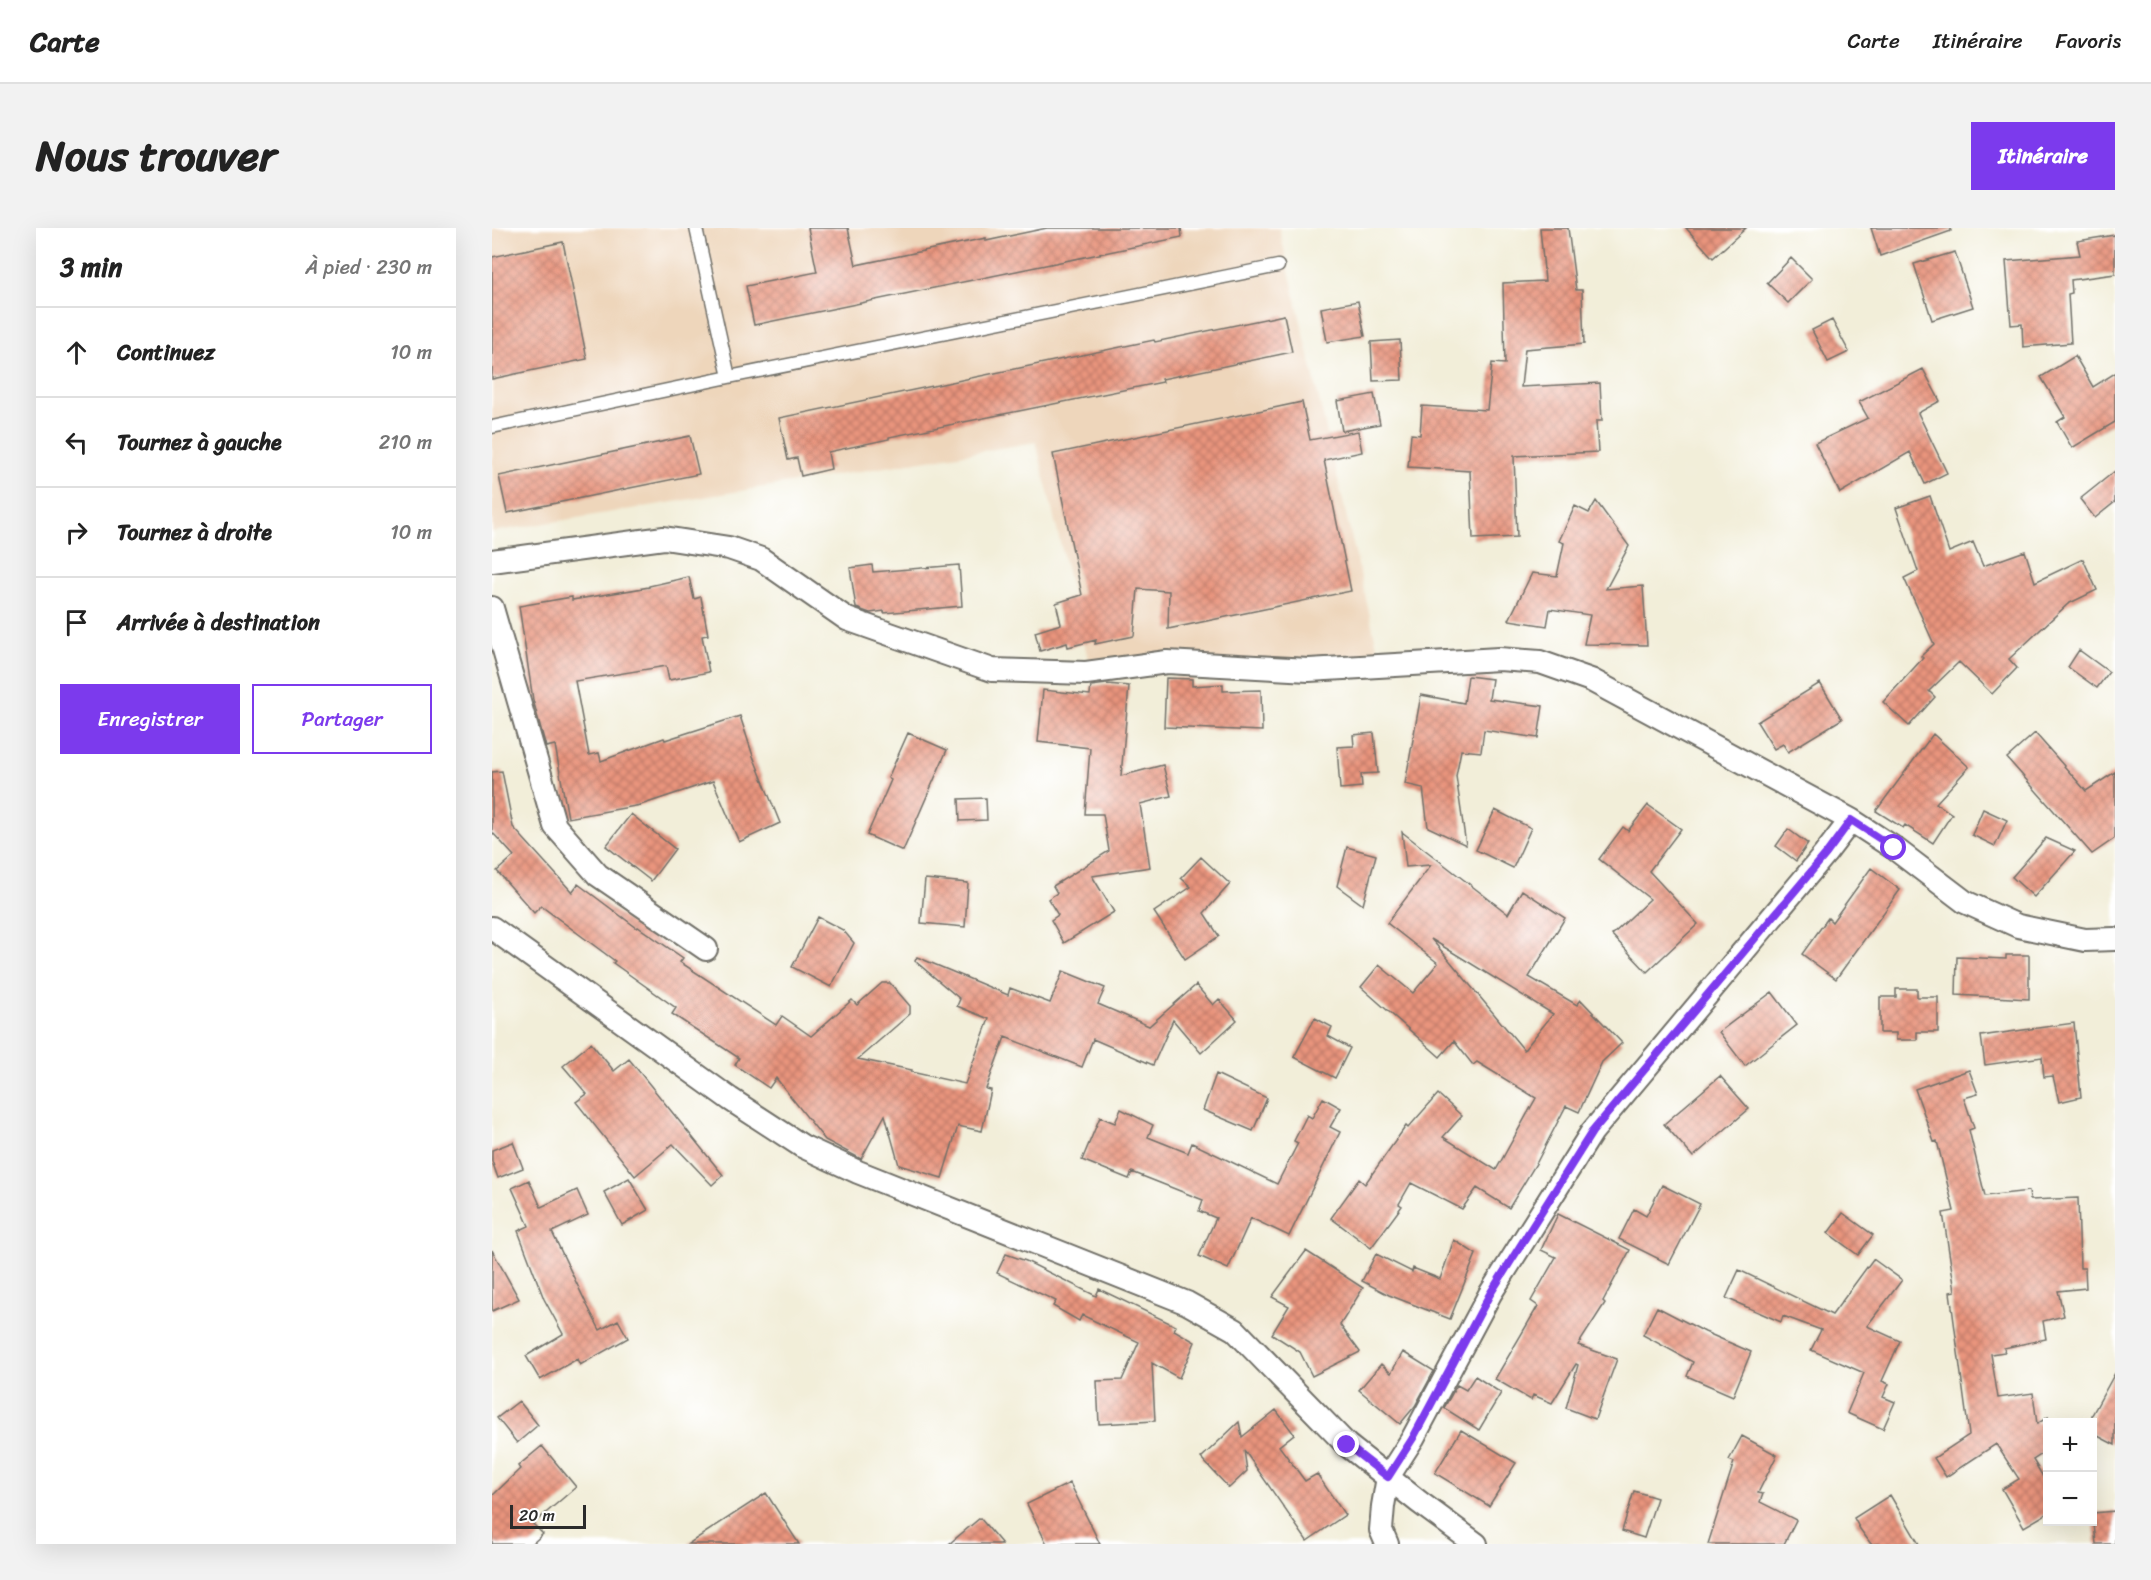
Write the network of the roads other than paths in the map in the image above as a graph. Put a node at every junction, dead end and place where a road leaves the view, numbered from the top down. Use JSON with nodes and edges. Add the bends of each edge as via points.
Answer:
{"nodes":[{"id":1,"x":696,"y":228,"type":"edge"},
{"id":2,"x":1278,"y":266,"type":"dead end"},
{"id":3,"x":729,"y":377,"type":"junction"},
{"id":4,"x":492,"y":427,"type":"edge"},
{"id":5,"x":492,"y":561,"type":"edge"},
{"id":6,"x":492,"y":608,"type":"edge"},
{"id":7,"x":1851,"y":820,"type":"junction"},
{"id":8,"x":492,"y":928,"type":"edge"},
{"id":9,"x":2115,"y":939,"type":"edge"},
{"id":10,"x":706,"y":949,"type":"dead end"},
{"id":11,"x":1388,"y":1477,"type":"junction"},
{"id":12,"x":1387,"y":1544,"type":"edge"},
{"id":13,"x":1476,"y":1544,"type":"edge"}],
"edges":[{"from":1,"to":3,"type":"lane"},
{"from":2,"to":3,"type":"lane"},
{"from":3,"to":4,"type":"lane"},
{"from":5,"to":7,"type":"street","via":[[664,538],[729,548],[761,559],[847,620],[992,670],[1086,673],[1167,662],[1309,670],[1499,659],[1540,662],[1591,680]]},
{"from":6,"to":10,"type":"street","via":[[555,826],[598,875]]},
{"from":7,"to":9,"type":"street","via":[[1965,902],[2018,926],[2085,940]]},
{"from":7,"to":11,"type":"street","via":[[1592,1132],[1490,1294]]},
{"from":8,"to":11,"type":"street","via":[[802,1146],[1187,1303],[1234,1330],[1347,1445]]},
{"from":11,"to":12,"type":"street","via":[[1381,1530]]},
{"from":11,"to":13,"type":"street"}]}
